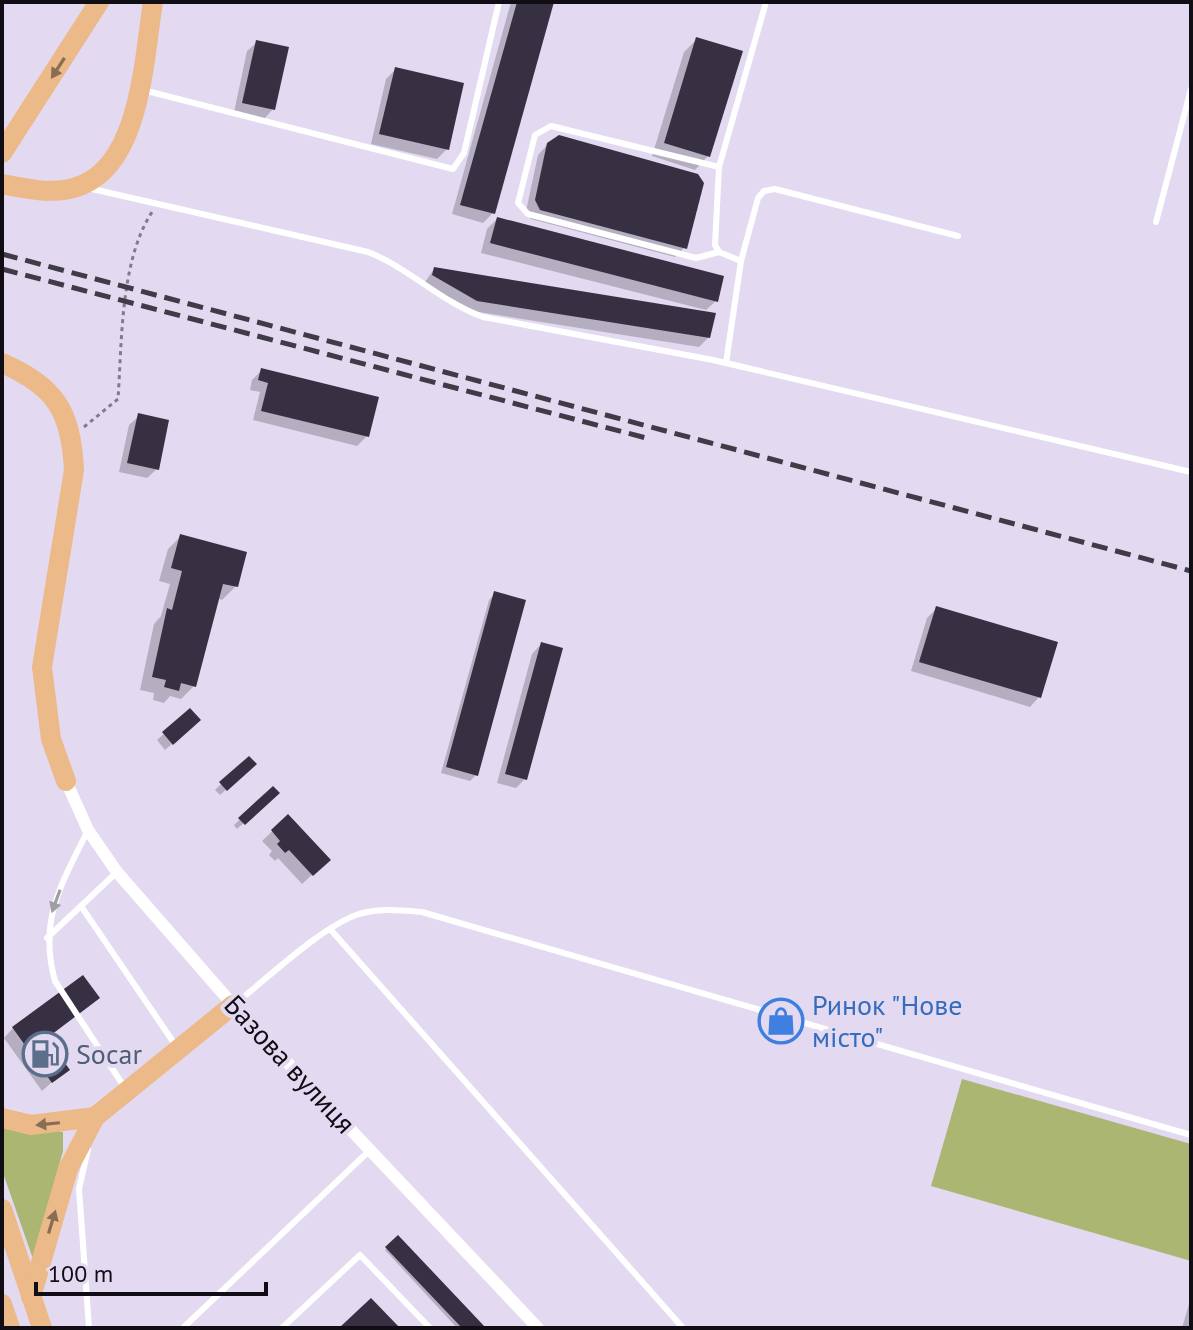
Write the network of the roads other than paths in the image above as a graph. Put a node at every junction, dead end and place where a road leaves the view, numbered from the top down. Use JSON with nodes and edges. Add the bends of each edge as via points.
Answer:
{"nodes":[{"id":1,"x":99,"y":2,"type":"edge"},
{"id":2,"x":153,"y":2,"type":"edge"},
{"id":3,"x":499,"y":2,"type":"edge"},
{"id":4,"x":766,"y":2,"type":"edge"},
{"id":5,"x":1191,"y":89,"type":"edge"},
{"id":6,"x":139,"y":90,"type":"junction"},
{"id":7,"x":2,"y":153,"type":"edge"},
{"id":8,"x":719,"y":167,"type":"junction"},
{"id":9,"x":2,"y":184,"type":"edge"},
{"id":10,"x":80,"y":186,"type":"junction"},
{"id":11,"x":1156,"y":222,"type":"dead end"},
{"id":12,"x":958,"y":236,"type":"dead end"},
{"id":13,"x":719,"y":252,"type":"junction"},
{"id":14,"x":741,"y":261,"type":"junction"},
{"id":15,"x":2,"y":363,"type":"edge"},
{"id":16,"x":726,"y":363,"type":"junction"},
{"id":17,"x":1191,"y":472,"type":"edge"},
{"id":18,"x":66,"y":781,"type":"joint"},
{"id":19,"x":88,"y":830,"type":"junction"},
{"id":20,"x":117,"y":872,"type":"junction"},
{"id":21,"x":81,"y":906,"type":"junction"},
{"id":22,"x":331,"y":930,"type":"junction"},
{"id":23,"x":47,"y":938,"type":"junction"},
{"id":24,"x":233,"y":1005,"type":"junction"},
{"id":25,"x":179,"y":1050,"type":"junction"},
{"id":26,"x":127,"y":1091,"type":"junction"},
{"id":27,"x":95,"y":1117,"type":"junction"},
{"id":28,"x":2,"y":1118,"type":"edge"},
{"id":29,"x":1191,"y":1135,"type":"edge"},
{"id":30,"x":370,"y":1150,"type":"junction"},
{"id":31,"x":2,"y":1209,"type":"edge"},
{"id":32,"x":31,"y":1297,"type":"junction"},
{"id":33,"x":2,"y":1304,"type":"edge"},
{"id":34,"x":10,"y":1328,"type":"edge"},
{"id":35,"x":42,"y":1328,"type":"edge"},
{"id":36,"x":89,"y":1328,"type":"edge"},
{"id":37,"x":183,"y":1328,"type":"edge"},
{"id":38,"x":282,"y":1328,"type":"edge"},
{"id":39,"x":430,"y":1328,"type":"edge"},
{"id":40,"x":538,"y":1328,"type":"edge"},
{"id":41,"x":683,"y":1328,"type":"edge"}],
"edges":[{"from":1,"to":7,"type":"main road","one_way":true},
{"from":2,"to":6,"type":"main road"},
{"from":3,"to":6,"type":"lane","via":[[464,153],[453,169]]},
{"from":4,"to":8,"type":"lane"},
{"from":5,"to":11,"type":"lane"},
{"from":6,"to":10,"type":"main road","via":[[116,158]]},
{"from":8,"to":13,"type":"lane"},
{"from":8,"to":13,"type":"lane","via":[[551,126],[535,135],[518,203],[528,214],[696,258]]},
{"from":9,"to":10,"type":"main road","via":[[36,190]]},
{"from":10,"to":16,"type":"lane","via":[[368,252],[483,317]]},
{"from":12,"to":14,"type":"lane","via":[[775,189],[758,198]]},
{"from":13,"to":14,"type":"lane"},
{"from":14,"to":16,"type":"lane"},
{"from":15,"to":18,"type":"main road","via":[[46,388],[63,410],[72,437],[74,470],[42,667],[49,728]]},
{"from":16,"to":17,"type":"lane"},
{"from":18,"to":19,"type":"street","name":"Базова вулиця"},
{"from":19,"to":20,"type":"street","name":"Базова вулиця"},
{"from":19,"to":23,"type":"lane","one_way":true,"via":[[51,910]]},
{"from":20,"to":21,"type":"lane"},
{"from":20,"to":24,"type":"street","name":"Базова вулиця"},
{"from":21,"to":23,"type":"lane"},
{"from":21,"to":25,"type":"lane"},
{"from":22,"to":24,"type":"lane"},
{"from":22,"to":29,"type":"lane","via":[[357,915],[386,909],[422,912]]},
{"from":22,"to":41,"type":"lane"},
{"from":23,"to":26,"type":"lane","via":[[55,981]]},
{"from":24,"to":25,"type":"main road"},
{"from":24,"to":30,"type":"street","name":"Базова вулиця"},
{"from":25,"to":26,"type":"main road"},
{"from":26,"to":27,"type":"main road"},
{"from":27,"to":28,"type":"main road","one_way":true,"via":[[31,1125]]},
{"from":32,"to":27,"type":"main road","one_way":true,"via":[[68,1169]]},
{"from":27,"to":36,"type":"lane","via":[[79,1189]]},
{"from":30,"to":37,"type":"lane"},
{"from":30,"to":40,"type":"street","name":"Базова вулиця"},
{"from":31,"to":32,"type":"main road"},
{"from":32,"to":35,"type":"main road"},
{"from":33,"to":34,"type":"main road"},
{"from":38,"to":39,"type":"lane","via":[[360,1255]]}]}
